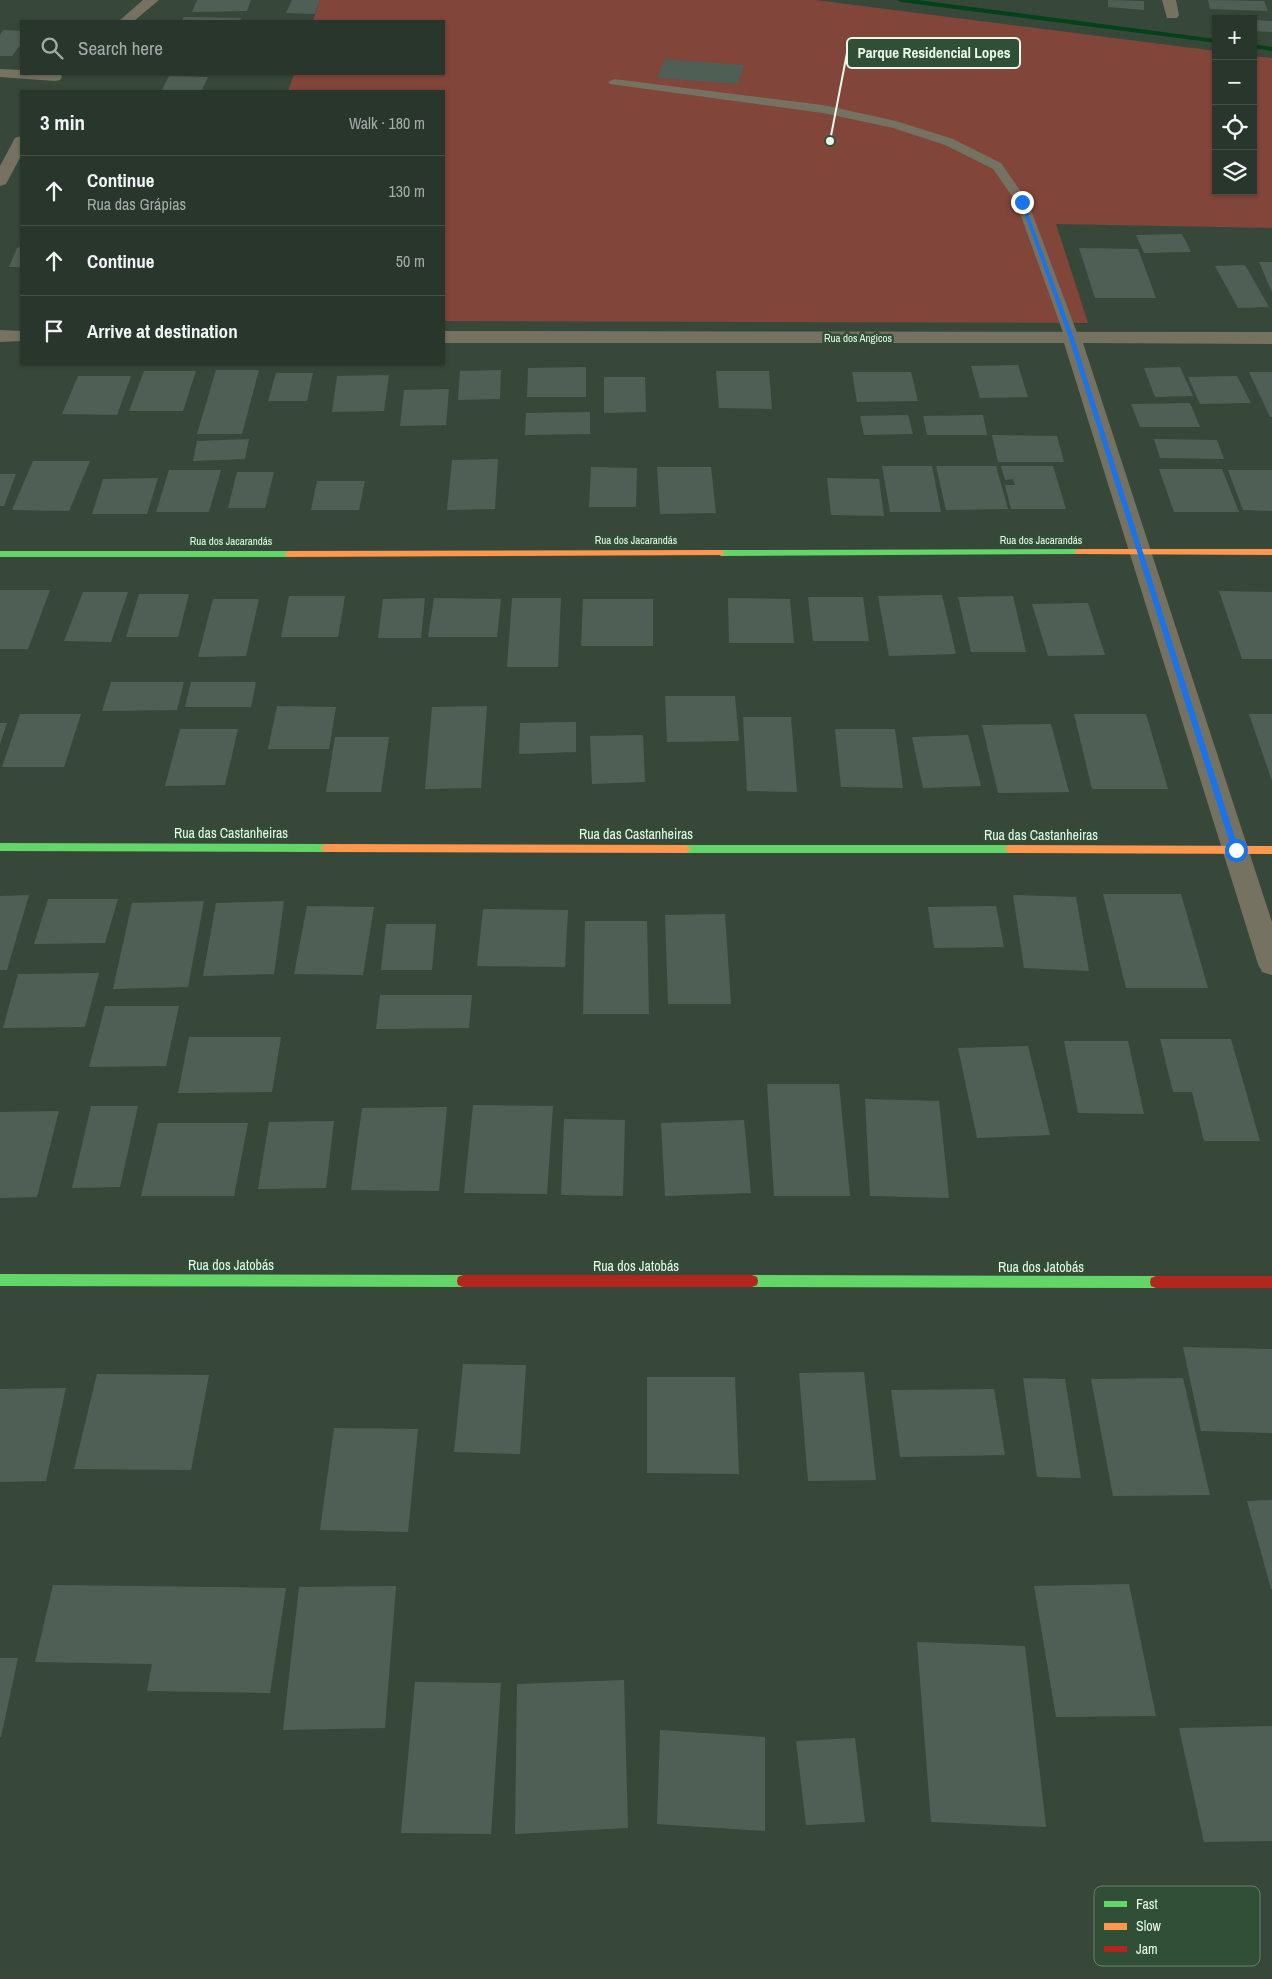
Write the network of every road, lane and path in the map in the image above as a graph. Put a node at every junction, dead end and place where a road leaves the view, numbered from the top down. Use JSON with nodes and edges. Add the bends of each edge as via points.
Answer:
{"nodes":[{"id":1,"x":152,"y":0,"type":"edge"},
{"id":2,"x":1170,"y":0,"type":"edge"},
{"id":3,"x":1172,"y":15,"type":"dead end"},
{"id":4,"x":127,"y":20,"type":"edge"},
{"id":5,"x":0,"y":73,"type":"edge"},
{"id":6,"x":20,"y":74,"type":"edge"},
{"id":7,"x":57,"y":75,"type":"edge"},
{"id":8,"x":614,"y":82,"type":"dead end"},
{"id":9,"x":49,"y":90,"type":"edge"},
{"id":10,"x":20,"y":143,"type":"edge"},
{"id":11,"x":0,"y":181,"type":"edge"},
{"id":12,"x":0,"y":336,"type":"edge"},
{"id":13,"x":20,"y":336,"type":"edge"},
{"id":14,"x":445,"y":337,"type":"edge"},
{"id":15,"x":1072,"y":338,"type":"junction"},
{"id":16,"x":1272,"y":338,"type":"edge"},
{"id":17,"x":1140,"y":552,"type":"junction"},
{"id":18,"x":1272,"y":552,"type":"edge"},
{"id":19,"x":0,"y":554,"type":"edge"},
{"id":20,"x":0,"y":847,"type":"edge"},
{"id":21,"x":1236,"y":850,"type":"junction"},
{"id":22,"x":1272,"y":850,"type":"edge"},
{"id":23,"x":1272,"y":964,"type":"edge"},
{"id":24,"x":0,"y":1280,"type":"edge"},
{"id":25,"x":1272,"y":1282,"type":"edge"}],
"edges":[{"from":1,"to":4,"type":"street"},
{"from":2,"to":3,"type":"street"},
{"from":5,"to":6,"type":"street"},
{"from":7,"to":9,"type":"street"},
{"from":8,"to":15,"type":"lane","via":[[804,106],[896,125],[949,142],[998,166],[1022,202]]},
{"from":10,"to":11,"type":"street"},
{"from":12,"to":13,"type":"street"},
{"from":14,"to":15,"type":"street","name":"Rua dos Angicos"},
{"from":15,"to":16,"type":"street","name":"Rua dos Angicos"},
{"from":15,"to":17,"type":"street"},
{"from":17,"to":18,"type":"street","name":"Rua dos Jacarandás"},
{"from":17,"to":19,"type":"street","name":"Rua dos Jacarandás"},
{"from":17,"to":21,"type":"street"},
{"from":20,"to":21,"type":"street","name":"Rua das Castanheiras"},
{"from":21,"to":22,"type":"street","name":"Rua das Castanheiras"},
{"from":21,"to":23,"type":"street"},
{"from":24,"to":25,"type":"street","name":"Rua dos Jatobás"}]}
